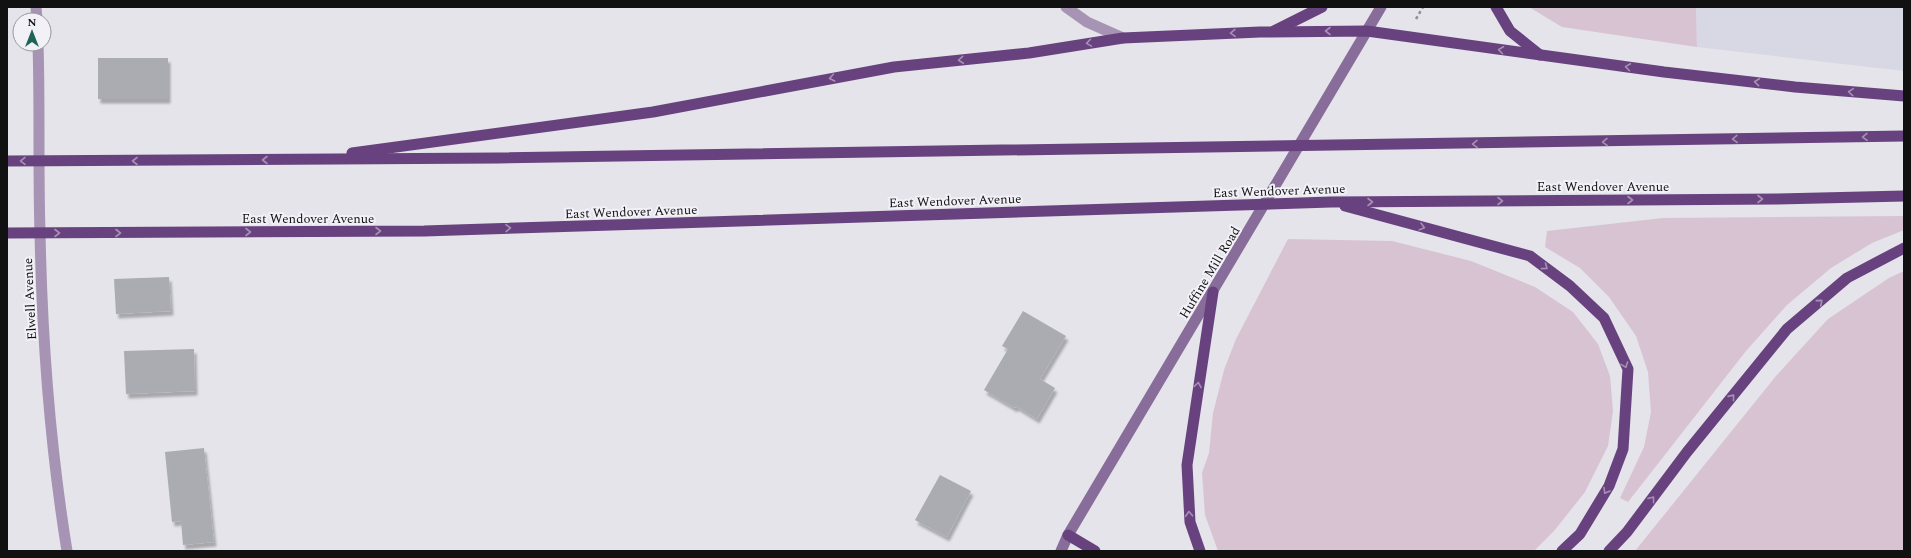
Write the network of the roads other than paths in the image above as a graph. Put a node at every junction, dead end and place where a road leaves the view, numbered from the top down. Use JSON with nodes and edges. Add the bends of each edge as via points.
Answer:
{"nodes":[{"id":1,"x":1066,"y":7,"type":"edge"},
{"id":2,"x":1322,"y":7,"type":"edge"},
{"id":3,"x":1382,"y":7,"type":"edge"},
{"id":4,"x":1496,"y":7,"type":"edge"},
{"id":5,"x":1367,"y":31,"type":"junction"},
{"id":6,"x":1272,"y":32,"type":"junction"},
{"id":7,"x":1123,"y":38,"type":"junction"},
{"id":8,"x":38,"y":52,"type":"edge"},
{"id":9,"x":1540,"y":55,"type":"junction"},
{"id":10,"x":1904,"y":96,"type":"edge"},
{"id":11,"x":1904,"y":136,"type":"edge"},
{"id":12,"x":304,"y":160,"type":"junction"},
{"id":13,"x":7,"y":161,"type":"edge"},
{"id":14,"x":39,"y":161,"type":"junction"},
{"id":15,"x":1904,"y":196,"type":"edge"},
{"id":16,"x":1331,"y":202,"type":"junction"},
{"id":17,"x":7,"y":233,"type":"edge"},
{"id":18,"x":40,"y":233,"type":"junction"},
{"id":19,"x":1904,"y":248,"type":"edge"},
{"id":20,"x":1213,"y":292,"type":"junction"},
{"id":21,"x":1068,"y":535,"type":"junction"},
{"id":22,"x":67,"y":551,"type":"edge"},
{"id":23,"x":1061,"y":551,"type":"edge"},
{"id":24,"x":1095,"y":551,"type":"edge"},
{"id":25,"x":1200,"y":551,"type":"edge"},
{"id":26,"x":1562,"y":551,"type":"edge"},
{"id":27,"x":1609,"y":551,"type":"edge"}],
"edges":[{"from":1,"to":7,"type":"street","via":[[1087,22]]},
{"from":2,"to":6,"type":"highway"},
{"from":3,"to":5,"type":"main road","name":"Huffine Mill Road"},
{"from":4,"to":9,"type":"highway","via":[[1510,31]]},
{"from":5,"to":6,"type":"highway","one_way":true},
{"from":9,"to":5,"type":"highway","one_way":true},
{"from":5,"to":20,"type":"main road","name":"Huffine Mill Road"},
{"from":6,"to":7,"type":"highway","one_way":true},
{"from":7,"to":12,"type":"highway","one_way":true,"via":[[1029,52],[894,66],[653,112]]},
{"from":8,"to":14,"type":"street","name":"Elwell Avenue"},
{"from":10,"to":9,"type":"highway","one_way":true,"via":[[1796,87]]},
{"from":11,"to":12,"type":"highway","one_way":true},
{"from":12,"to":14,"type":"highway","one_way":true},
{"from":14,"to":13,"type":"highway","one_way":true},
{"from":14,"to":18,"type":"street","name":"Elwell Avenue"},
{"from":16,"to":15,"type":"highway","name":"East Wendover Avenue","one_way":true},
{"from":18,"to":16,"type":"highway","name":"East Wendover Avenue","one_way":true,"via":[[424,231]]},
{"from":16,"to":26,"type":"highway","one_way":true,"via":[[1530,256],[1570,286],[1604,318],[1628,369],[1623,449],[1609,486],[1580,534]]},
{"from":17,"to":18,"type":"highway","name":"East Wendover Avenue"},
{"from":18,"to":22,"type":"street","name":"Elwell Avenue","via":[[48,396],[57,487]]},
{"from":27,"to":19,"type":"highway","one_way":true,"via":[[1627,532],[1687,452],[1787,329],[1847,278]]},
{"from":20,"to":21,"type":"main road","name":"Huffine Mill Road"},
{"from":25,"to":20,"type":"highway","one_way":true,"via":[[1190,522],[1187,465]]},
{"from":21,"to":23,"type":"main road","name":"Huffine Mill Road"},
{"from":21,"to":24,"type":"highway"}]}
